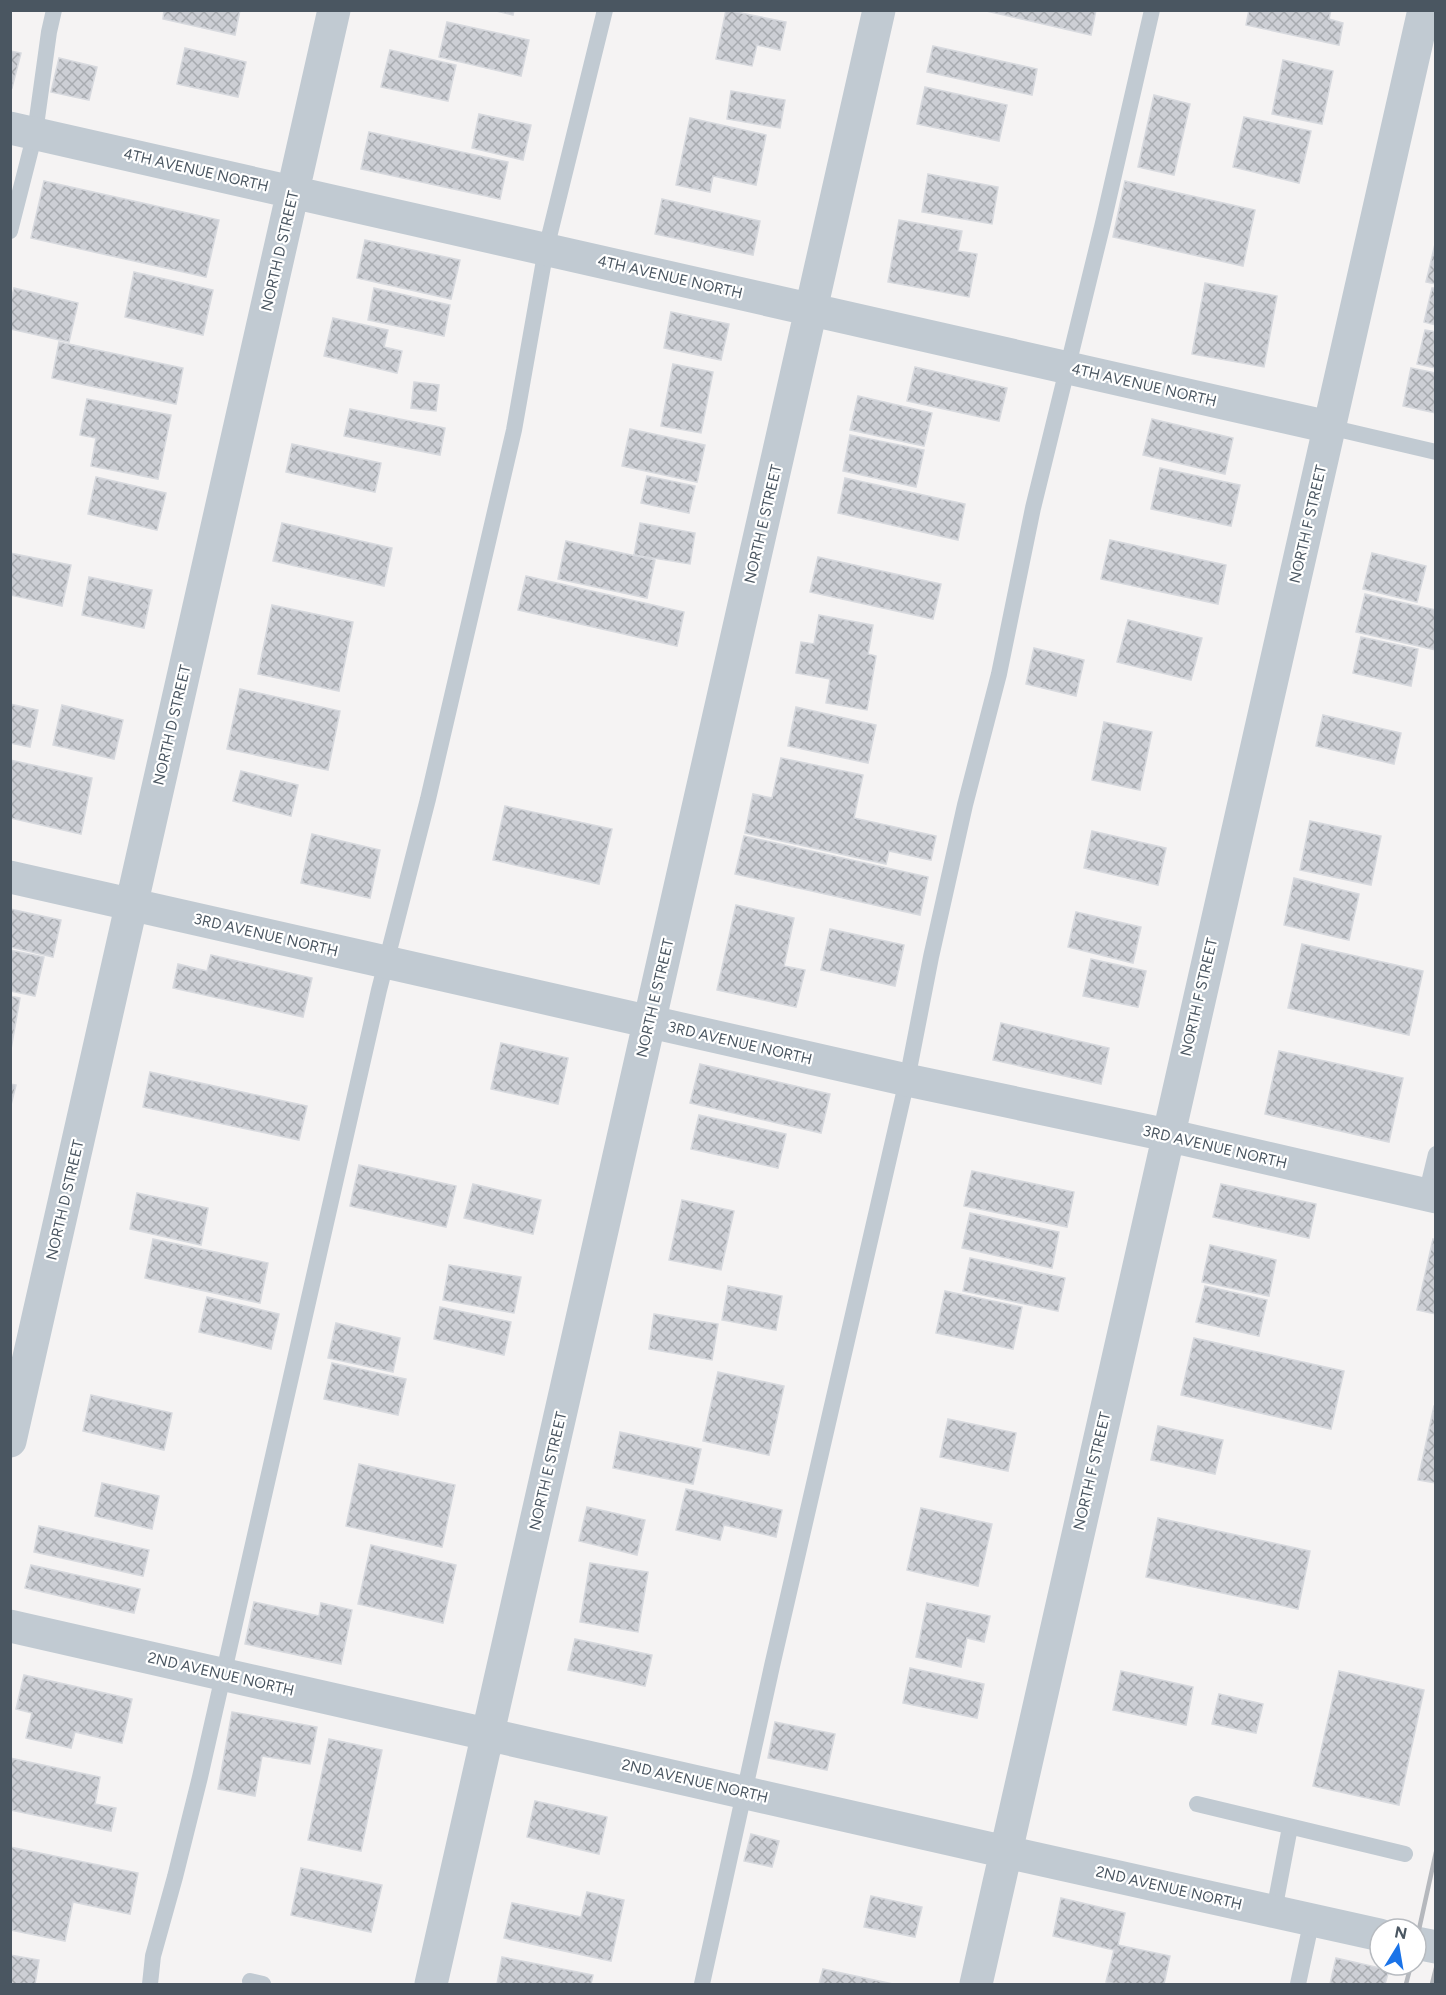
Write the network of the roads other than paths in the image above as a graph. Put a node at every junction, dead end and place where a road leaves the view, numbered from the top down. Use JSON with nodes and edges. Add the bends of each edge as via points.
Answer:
{"nodes":[{"id":1,"x":54,"y":10,"type":"edge"},
{"id":2,"x":334,"y":10,"type":"edge"},
{"id":3,"x":605,"y":10,"type":"edge"},
{"id":4,"x":879,"y":10,"type":"edge"},
{"id":5,"x":1152,"y":10,"type":"edge"},
{"id":6,"x":1424,"y":10,"type":"edge"},
{"id":7,"x":23,"y":131,"type":"edge"},
{"id":8,"x":293,"y":192,"type":"junction"},
{"id":9,"x":10,"y":231,"type":"edge"},
{"id":10,"x":546,"y":249,"type":"junction"},
{"id":11,"x":812,"y":310,"type":"junction"},
{"id":12,"x":1066,"y":368,"type":"junction"},
{"id":13,"x":1329,"y":428,"type":"junction"},
{"id":14,"x":1436,"y":452,"type":"edge"},
{"id":15,"x":10,"y":877,"type":"edge"},
{"id":16,"x":132,"y":904,"type":"junction"},
{"id":17,"x":386,"y":962,"type":"junction"},
{"id":18,"x":650,"y":1022,"type":"junction"},
{"id":19,"x":908,"y":1080,"type":"junction"},
{"id":20,"x":1167,"y":1135,"type":"junction"},
{"id":21,"x":1436,"y":1154,"type":"edge"},
{"id":22,"x":1431,"y":1196,"type":"edge"},
{"id":23,"x":10,"y":1440,"type":"edge"},
{"id":24,"x":10,"y":1626,"type":"edge"},
{"id":25,"x":222,"y":1674,"type":"junction"},
{"id":26,"x":488,"y":1735,"type":"junction"},
{"id":27,"x":745,"y":1792,"type":"junction"},
{"id":28,"x":1197,"y":1804,"type":"dead end"},
{"id":29,"x":1290,"y":1827,"type":"junction"},
{"id":30,"x":1006,"y":1852,"type":"junction"},
{"id":31,"x":1405,"y":1854,"type":"dead end"},
{"id":32,"x":1274,"y":1911,"type":"junction"},
{"id":33,"x":1312,"y":1919,"type":"junction"},
{"id":34,"x":1368,"y":1932,"type":"edge"},
{"id":35,"x":150,"y":1984,"type":"edge"},
{"id":36,"x":431,"y":1984,"type":"edge"},
{"id":37,"x":702,"y":1984,"type":"edge"},
{"id":38,"x":976,"y":1984,"type":"edge"},
{"id":39,"x":1298,"y":1984,"type":"edge"}],
"edges":[{"from":1,"to":7,"type":"lane"},
{"from":2,"to":8,"type":"street","name":"NORTH D STREET"},
{"from":3,"to":10,"type":"lane"},
{"from":4,"to":11,"type":"street","name":"NORTH E STREET"},
{"from":5,"to":12,"type":"lane"},
{"from":6,"to":13,"type":"street","name":"NORTH F STREET"},
{"from":7,"to":8,"type":"street","name":"4TH AVENUE NORTH"},
{"from":7,"to":9,"type":"lane"},
{"from":8,"to":10,"type":"street","name":"4TH AVENUE NORTH"},
{"from":8,"to":16,"type":"street","name":"NORTH D STREET"},
{"from":10,"to":11,"type":"street","name":"4TH AVENUE NORTH"},
{"from":10,"to":17,"type":"lane","via":[[514,430],[431,788]]},
{"from":11,"to":12,"type":"street","name":"4TH AVENUE NORTH"},
{"from":11,"to":18,"type":"street","name":"NORTH E STREET"},
{"from":12,"to":13,"type":"street","name":"4TH AVENUE NORTH"},
{"from":12,"to":19,"type":"lane","via":[[999,674],[936,935]]},
{"from":13,"to":14,"type":"lane"},
{"from":13,"to":20,"type":"street","name":"NORTH F STREET"},
{"from":15,"to":16,"type":"street","name":"3RD AVENUE NORTH"},
{"from":16,"to":17,"type":"street","name":"3RD AVENUE NORTH"},
{"from":16,"to":23,"type":"street","name":"NORTH D STREET"},
{"from":17,"to":18,"type":"street","name":"3RD AVENUE NORTH"},
{"from":17,"to":25,"type":"lane"},
{"from":18,"to":19,"type":"street","name":"3RD AVENUE NORTH"},
{"from":18,"to":26,"type":"street","name":"NORTH E STREET"},
{"from":19,"to":20,"type":"street","name":"3RD AVENUE NORTH"},
{"from":19,"to":27,"type":"lane"},
{"from":20,"to":22,"type":"street","name":"3RD AVENUE NORTH"},
{"from":20,"to":30,"type":"street","name":"NORTH F STREET"},
{"from":21,"to":22,"type":"lane"},
{"from":24,"to":25,"type":"street","name":"2ND AVENUE NORTH"},
{"from":25,"to":26,"type":"street","name":"2ND AVENUE NORTH"},
{"from":25,"to":35,"type":"lane","via":[[189,1822],[153,1956]]},
{"from":26,"to":27,"type":"street","name":"2ND AVENUE NORTH"},
{"from":26,"to":36,"type":"street","name":"NORTH E STREET"},
{"from":27,"to":30,"type":"street","name":"2ND AVENUE NORTH"},
{"from":27,"to":37,"type":"lane"},
{"from":28,"to":29,"type":"lane"},
{"from":29,"to":31,"type":"lane"},
{"from":29,"to":32,"type":"lane"},
{"from":30,"to":32,"type":"street","name":"2ND AVENUE NORTH"},
{"from":30,"to":38,"type":"street","name":"NORTH F STREET"},
{"from":32,"to":33,"type":"street","name":"2ND AVENUE NORTH"},
{"from":33,"to":34,"type":"street","name":"2ND AVENUE NORTH"},
{"from":33,"to":39,"type":"lane"}]}
